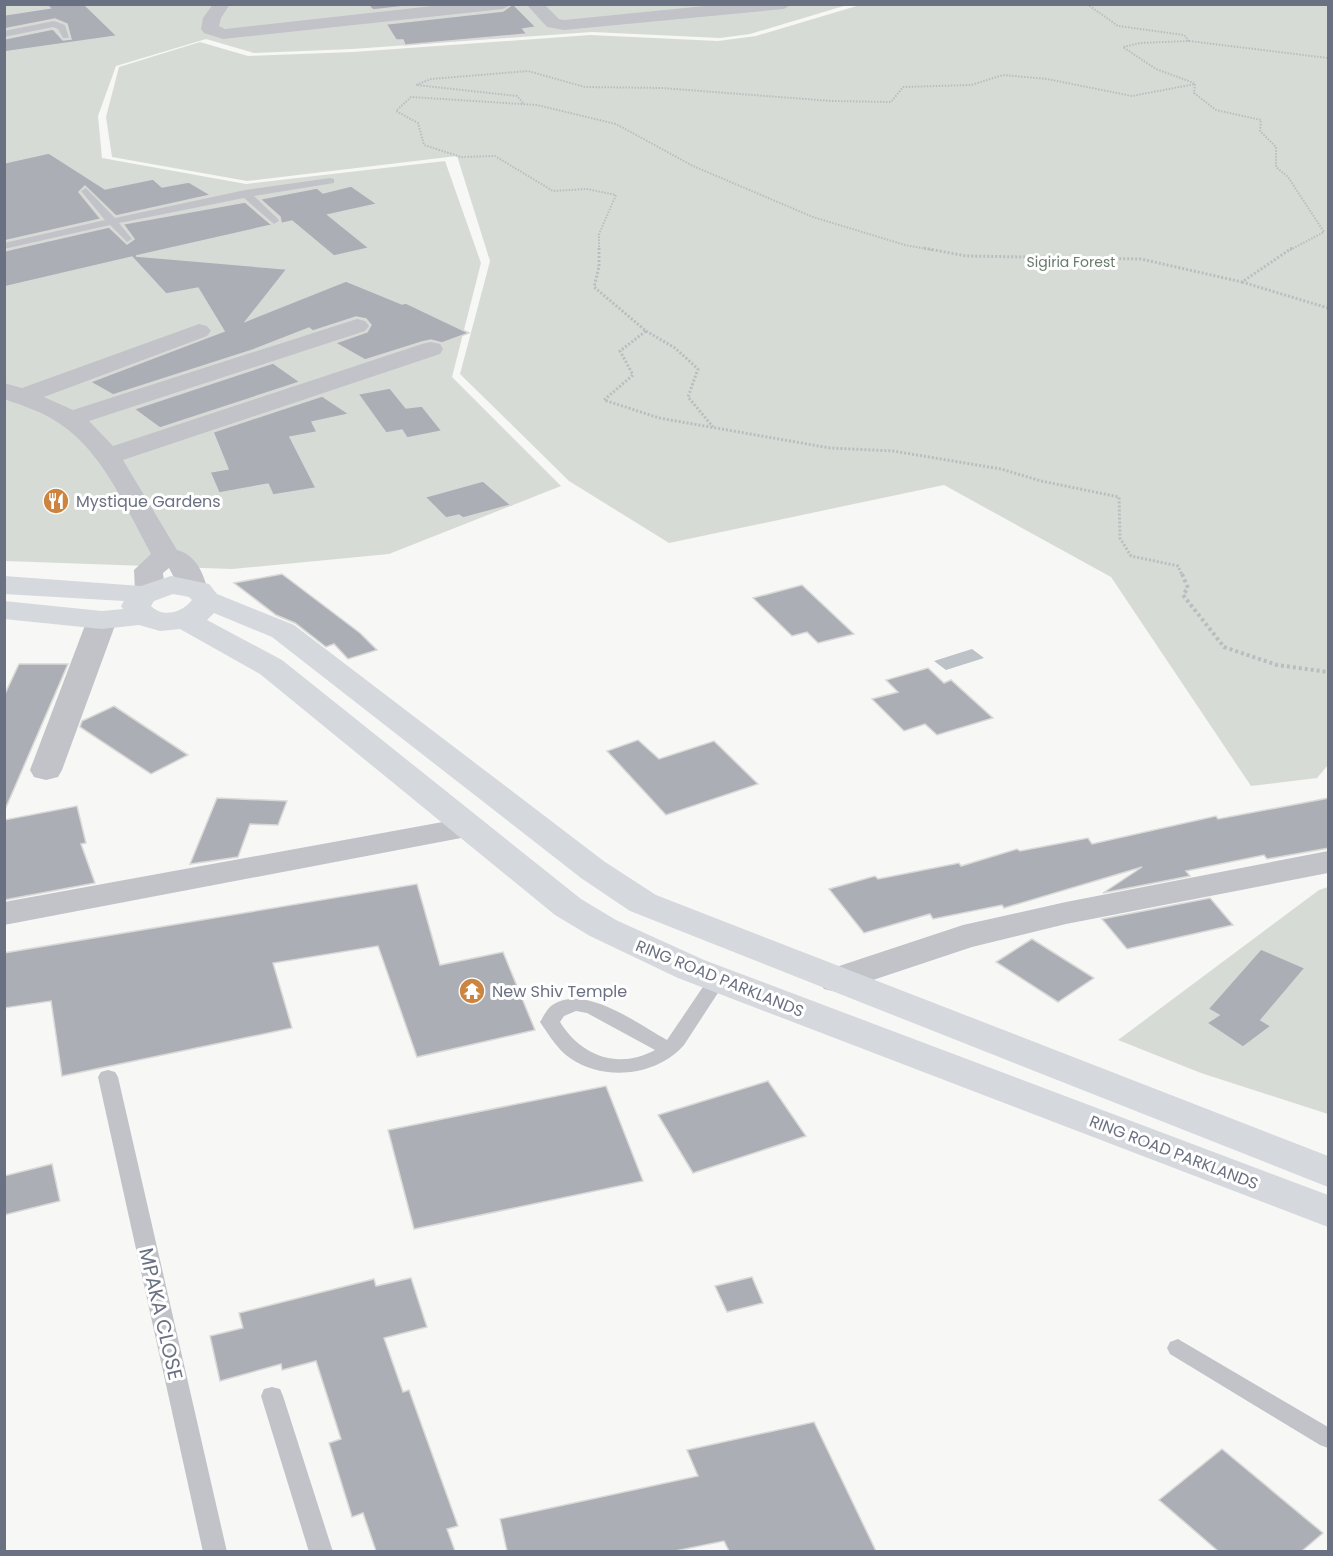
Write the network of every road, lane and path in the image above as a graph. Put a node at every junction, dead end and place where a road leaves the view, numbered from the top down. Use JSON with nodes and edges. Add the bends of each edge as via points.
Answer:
{"nodes":[{"id":1,"x":222,"y":4,"type":"edge"},
{"id":2,"x":503,"y":4,"type":"edge"},
{"id":3,"x":534,"y":4,"type":"edge"},
{"id":4,"x":784,"y":4,"type":"edge"},
{"id":5,"x":1088,"y":4,"type":"edge"},
{"id":6,"x":64,"y":15,"type":"dead end"},
{"id":7,"x":54,"y":24,"type":"junction"},
{"id":8,"x":4,"y":34,"type":"edge"},
{"id":9,"x":66,"y":36,"type":"dead end"},
{"id":10,"x":1189,"y":41,"type":"junction"},
{"id":11,"x":1329,"y":58,"type":"edge"},
{"id":12,"x":1195,"y":84,"type":"junction"},
{"id":13,"x":523,"y":104,"type":"junction"},
{"id":14,"x":330,"y":180,"type":"dead end"},
{"id":15,"x":87,"y":191,"type":"dead end"},
{"id":16,"x":245,"y":193,"type":"junction"},
{"id":17,"x":274,"y":221,"type":"dead end"},
{"id":18,"x":112,"y":223,"type":"junction"},
{"id":19,"x":127,"y":239,"type":"dead end"},
{"id":20,"x":4,"y":246,"type":"edge"},
{"id":21,"x":1242,"y":282,"type":"junction"},
{"id":22,"x":1329,"y":308,"type":"edge"},
{"id":23,"x":357,"y":326,"type":"dead end"},
{"id":24,"x":646,"y":331,"type":"junction"},
{"id":25,"x":199,"y":332,"type":"dead end"},
{"id":26,"x":431,"y":349,"type":"dead end"},
{"id":27,"x":13,"y":393,"type":"edge"},
{"id":28,"x":71,"y":419,"type":"junction"},
{"id":29,"x":714,"y":427,"type":"junction"},
{"id":30,"x":106,"y":457,"type":"junction"},
{"id":31,"x":166,"y":556,"type":"junction"},
{"id":32,"x":4,"y":585,"type":"edge"},
{"id":33,"x":145,"y":601,"type":"junction"},
{"id":34,"x":194,"y":602,"type":"junction"},
{"id":35,"x":4,"y":610,"type":"edge"},
{"id":36,"x":102,"y":620,"type":"junction"},
{"id":37,"x":1329,"y":672,"type":"edge"},
{"id":38,"x":46,"y":770,"type":"dead end"},
{"id":39,"x":481,"y":785,"type":"junction"},
{"id":40,"x":442,"y":804,"type":"junction"},
{"id":41,"x":470,"y":827,"type":"junction"},
{"id":42,"x":1329,"y":862,"type":"edge"},
{"id":43,"x":4,"y":914,"type":"edge"},
{"id":44,"x":718,"y":980,"type":"junction"},
{"id":45,"x":837,"y":980,"type":"junction"},
{"id":46,"x":670,"y":1050,"type":"junction"},
{"id":47,"x":108,"y":1077,"type":"dead end"},
{"id":48,"x":1329,"y":1172,"type":"edge"},
{"id":49,"x":1329,"y":1211,"type":"edge"},
{"id":50,"x":1178,"y":1348,"type":"dead end"},
{"id":51,"x":272,"y":1396,"type":"dead end"},
{"id":52,"x":1329,"y":1438,"type":"edge"},
{"id":53,"x":215,"y":1551,"type":"edge"},
{"id":54,"x":321,"y":1551,"type":"edge"}],
"edges":[{"from":1,"to":2,"type":"street","via":[[210,29],[223,34]]},
{"from":3,"to":4,"type":"street","via":[[553,23],[564,25]]},
{"from":5,"to":10,"type":"path","via":[[1118,26],[1184,35]]},
{"from":6,"to":7,"type":"lane"},
{"from":7,"to":8,"type":"lane"},
{"from":7,"to":9,"type":"lane","via":[[62,27]]},
{"from":10,"to":11,"type":"path"},
{"from":10,"to":12,"type":"path","via":[[1123,47],[1166,74]]},
{"from":12,"to":13,"type":"path","via":[[1132,96],[1047,79],[1003,75],[971,86],[903,87],[891,102],[585,87],[528,71],[431,79],[416,85],[517,96]]},
{"from":12,"to":21,"type":"path","via":[[1194,93],[1216,110],[1261,120],[1260,131],[1276,147],[1276,167],[1288,177],[1324,232]]},
{"from":13,"to":21,"type":"path","via":[[616,124],[693,166],[813,217],[905,245],[966,256],[1141,259]]},
{"from":13,"to":24,"type":"path","via":[[411,97],[396,111],[418,123],[424,145],[461,157],[495,156],[553,191],[587,189],[616,195],[599,234],[599,267],[594,287]]},
{"from":14,"to":16,"type":"lane"},
{"from":15,"to":18,"type":"lane"},
{"from":16,"to":17,"type":"lane"},
{"from":16,"to":18,"type":"lane"},
{"from":18,"to":19,"type":"lane"},
{"from":18,"to":20,"type":"lane"},
{"from":21,"to":22,"type":"path"},
{"from":23,"to":28,"type":"street"},
{"from":24,"to":29,"type":"path","via":[[675,348],[698,369],[688,397]]},
{"from":24,"to":29,"type":"path","via":[[621,351],[633,375],[604,400],[659,418]]},
{"from":25,"to":27,"type":"street"},
{"from":26,"to":30,"type":"street"},
{"from":27,"to":28,"type":"street"},
{"from":28,"to":30,"type":"street"},
{"from":29,"to":37,"type":"path","via":[[831,448],[893,451],[1001,469],[1041,482],[1119,497],[1120,538],[1131,556],[1178,566],[1188,588],[1183,595],[1224,647],[1277,665]]},
{"from":30,"to":31,"type":"street"},
{"from":31,"to":33,"type":"street","via":[[148,570]]},
{"from":31,"to":34,"type":"street","via":[[185,566]]},
{"from":32,"to":33,"type":"street","via":[[104,590]]},
{"from":33,"to":34,"type":"street","via":[[161,621]]},
{"from":33,"to":36,"type":"street"},
{"from":34,"to":39,"type":"street","via":[[283,631]]},
{"from":34,"to":40,"type":"street","name":"RING ROAD PARKLANDS"},
{"from":35,"to":36,"type":"street"},
{"from":36,"to":38,"type":"street"},
{"from":39,"to":40,"type":"street"},
{"from":39,"to":45,"type":"street","via":[[643,903]]},
{"from":40,"to":41,"type":"street","name":"RING ROAD PARKLANDS"},
{"from":41,"to":43,"type":"street"},
{"from":41,"to":44,"type":"street","name":"RING ROAD PARKLANDS","via":[[568,907],[642,947]]},
{"from":42,"to":45,"type":"street","via":[[963,937]]},
{"from":44,"to":46,"type":"lane"},
{"from":44,"to":49,"type":"street","name":"RING ROAD PARKLANDS"},
{"from":45,"to":48,"type":"street"},
{"from":46,"to":46,"type":"lane","via":[[646,1062],[603,1066],[568,1049],[550,1022],[557,1011],[575,1004],[593,1008]]},
{"from":47,"to":53,"type":"lane","name":"MPAKA CLOSE"},
{"from":50,"to":52,"type":"lane"},
{"from":51,"to":54,"type":"lane"}]}
